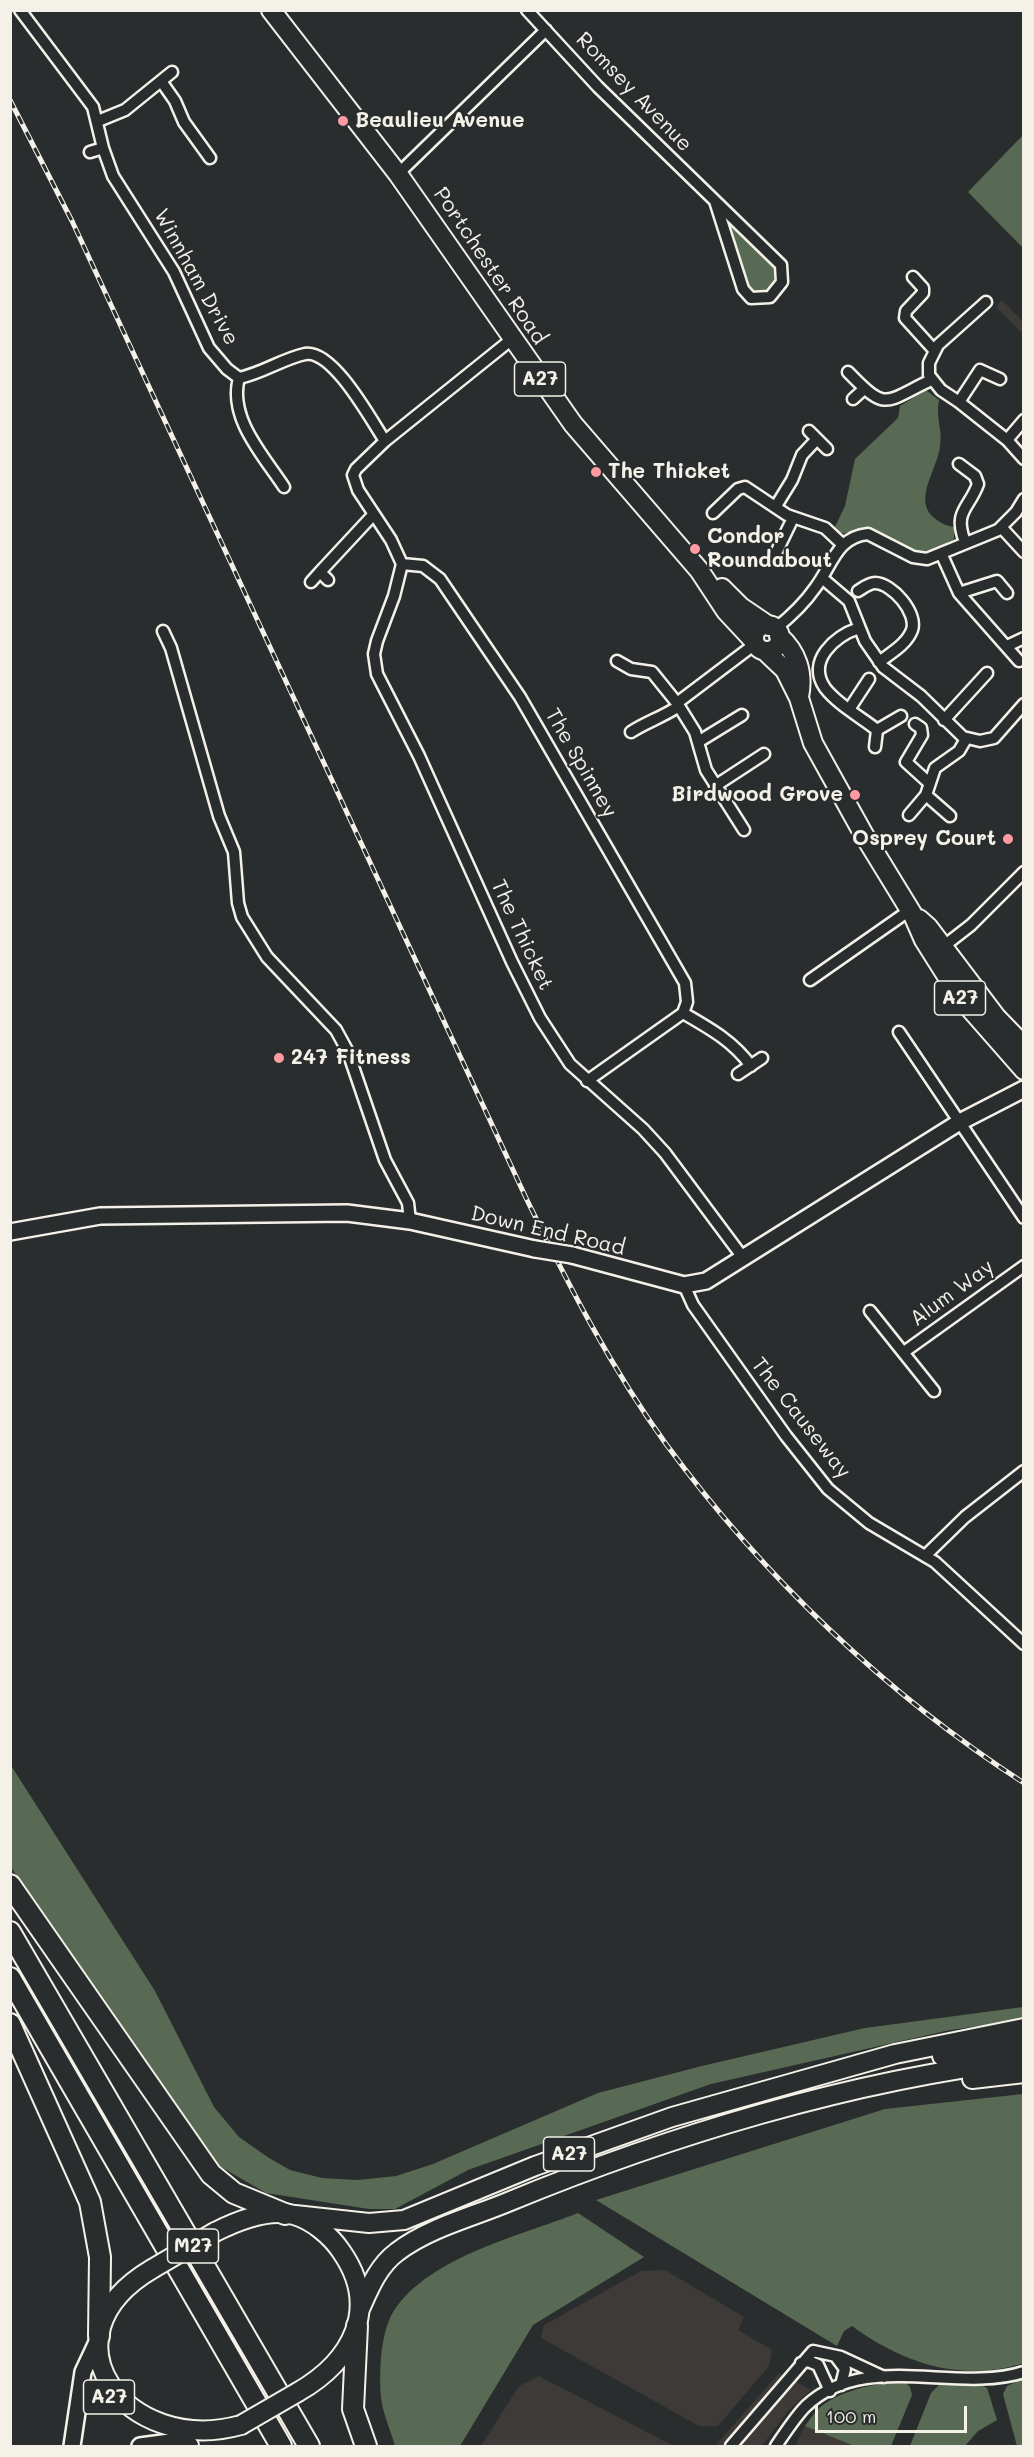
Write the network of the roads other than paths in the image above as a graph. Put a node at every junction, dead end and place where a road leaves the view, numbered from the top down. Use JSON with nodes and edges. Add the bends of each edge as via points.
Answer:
{"nodes":[{"id":1,"x":20,"y":10,"type":"edge"},
{"id":2,"x":271,"y":10,"type":"edge"},
{"id":3,"x":527,"y":10,"type":"edge"},
{"id":4,"x":546,"y":30,"type":"junction"},
{"id":5,"x":172,"y":72,"type":"dead end"},
{"id":6,"x":161,"y":81,"type":"junction"},
{"id":7,"x":98,"y":121,"type":"junction"},
{"id":8,"x":103,"y":148,"type":"junction"},
{"id":9,"x":90,"y":152,"type":"dead end"},
{"id":10,"x":210,"y":158,"type":"dead end"},
{"id":11,"x":398,"y":174,"type":"junction"},
{"id":12,"x":715,"y":201,"type":"junction"},
{"id":13,"x":913,"y":277,"type":"dead end"},
{"id":14,"x":986,"y":302,"type":"dead end"},
{"id":15,"x":512,"y":339,"type":"junction"},
{"id":16,"x":934,"y":350,"type":"junction"},
{"id":17,"x":848,"y":372,"type":"dead end"},
{"id":18,"x":239,"y":378,"type":"junction"},
{"id":19,"x":1000,"y":379,"type":"dead end"},
{"id":20,"x":931,"y":380,"type":"junction"},
{"id":21,"x":864,"y":389,"type":"junction"},
{"id":22,"x":853,"y":399,"type":"dead end"},
{"id":23,"x":959,"y":402,"type":"junction"},
{"id":24,"x":1023,"y":420,"type":"edge"},
{"id":25,"x":1007,"y":440,"type":"junction"},
{"id":26,"x":385,"y":441,"type":"junction"},
{"id":27,"x":827,"y":449,"type":"dead end"},
{"id":28,"x":1023,"y":459,"type":"edge"},
{"id":29,"x":959,"y":464,"type":"dead end"},
{"id":30,"x":284,"y":487,"type":"dead end"},
{"id":31,"x":1023,"y":499,"type":"edge"},
{"id":32,"x":776,"y":506,"type":"junction"},
{"id":33,"x":713,"y":513,"type":"dead end"},
{"id":34,"x":374,"y":515,"type":"junction"},
{"id":35,"x":793,"y":518,"type":"junction"},
{"id":36,"x":1002,"y":527,"type":"junction"},
{"id":37,"x":965,"y":542,"type":"junction"},
{"id":38,"x":842,"y":544,"type":"junction"},
{"id":39,"x":1023,"y":552,"type":"edge"},
{"id":40,"x":776,"y":553,"type":"dead end"},
{"id":41,"x":941,"y":553,"type":"junction"},
{"id":42,"x":402,"y":564,"type":"junction"},
{"id":43,"x":699,"y":570,"type":"junction"},
{"id":44,"x":822,"y":578,"type":"junction"},
{"id":45,"x":311,"y":582,"type":"dead end"},
{"id":46,"x":858,"y":591,"type":"dead end"},
{"id":47,"x":1007,"y":592,"type":"dead end"},
{"id":48,"x":959,"y":593,"type":"junction"},
{"id":49,"x":859,"y":628,"type":"junction"},
{"id":50,"x":775,"y":630,"type":"junction"},
{"id":51,"x":163,"y":632,"type":"dead end"},
{"id":52,"x":1023,"y":638,"type":"edge"},
{"id":53,"x":758,"y":645,"type":"junction"},
{"id":54,"x":1007,"y":646,"type":"junction"},
{"id":55,"x":617,"y":661,"type":"dead end"},
{"id":56,"x":1019,"y":661,"type":"dead end"},
{"id":57,"x":879,"y":662,"type":"junction"},
{"id":58,"x":987,"y":674,"type":"dead end"},
{"id":59,"x":869,"y":679,"type":"dead end"},
{"id":60,"x":799,"y":698,"type":"junction"},
{"id":61,"x":1023,"y":704,"type":"edge"},
{"id":62,"x":678,"y":705,"type":"junction"},
{"id":63,"x":850,"y":708,"type":"junction"},
{"id":64,"x":742,"y":715,"type":"dead end"},
{"id":65,"x":901,"y":716,"type":"dead end"},
{"id":66,"x":945,"y":720,"type":"junction"},
{"id":67,"x":915,"y":724,"type":"dead end"},
{"id":68,"x":877,"y":730,"type":"junction"},
{"id":69,"x":631,"y":732,"type":"dead end"},
{"id":70,"x":966,"y":738,"type":"junction"},
{"id":71,"x":698,"y":742,"type":"junction"},
{"id":72,"x":874,"y":747,"type":"dead end"},
{"id":73,"x":764,"y":754,"type":"dead end"},
{"id":74,"x":928,"y":782,"type":"junction"},
{"id":75,"x":715,"y":786,"type":"junction"},
{"id":76,"x":926,"y":795,"type":"junction"},
{"id":77,"x":909,"y":815,"type":"dead end"},
{"id":78,"x":950,"y":816,"type":"dead end"},
{"id":79,"x":744,"y":830,"type":"dead end"},
{"id":80,"x":1023,"y":872,"type":"edge"},
{"id":81,"x":911,"y":913,"type":"junction"},
{"id":82,"x":944,"y":946,"type":"junction"},
{"id":83,"x":810,"y":980,"type":"dead end"},
{"id":84,"x":683,"y":1013,"type":"junction"},
{"id":85,"x":900,"y":1032,"type":"dead end"},
{"id":86,"x":1023,"y":1046,"type":"edge"},
{"id":87,"x":762,"y":1058,"type":"dead end"},
{"id":88,"x":751,"y":1066,"type":"junction"},
{"id":89,"x":1023,"y":1070,"type":"edge"},
{"id":90,"x":738,"y":1074,"type":"dead end"},
{"id":91,"x":587,"y":1081,"type":"junction"},
{"id":92,"x":1023,"y":1089,"type":"edge"},
{"id":93,"x":958,"y":1123,"type":"junction"},
{"id":94,"x":1023,"y":1218,"type":"edge"},
{"id":95,"x":410,"y":1221,"type":"junction"},
{"id":96,"x":10,"y":1232,"type":"edge"},
{"id":97,"x":744,"y":1259,"type":"junction"},
{"id":98,"x":1023,"y":1266,"type":"edge"},
{"id":99,"x":684,"y":1285,"type":"junction"},
{"id":100,"x":870,"y":1311,"type":"dead end"},
{"id":101,"x":904,"y":1352,"type":"junction"},
{"id":102,"x":934,"y":1391,"type":"dead end"},
{"id":103,"x":1023,"y":1472,"type":"edge"},
{"id":104,"x":925,"y":1556,"type":"junction"},
{"id":105,"x":1023,"y":1644,"type":"edge"},
{"id":106,"x":10,"y":1885,"type":"edge"},
{"id":107,"x":10,"y":1932,"type":"edge"},
{"id":108,"x":10,"y":1978,"type":"edge"},
{"id":109,"x":10,"y":2024,"type":"edge"},
{"id":110,"x":1023,"y":2028,"type":"edge"},
{"id":111,"x":1023,"y":2044,"type":"edge"},
{"id":112,"x":1023,"y":2060,"type":"edge"},
{"id":113,"x":845,"y":2070,"type":"junction"},
{"id":114,"x":1023,"y":2073,"type":"edge"},
{"id":115,"x":851,"y":2092,"type":"junction"},
{"id":116,"x":290,"y":2215,"type":"junction"},
{"id":117,"x":359,"y":2317,"type":"junction"},
{"id":118,"x":99,"y":2337,"type":"junction"},
{"id":119,"x":827,"y":2352,"type":"junction"},
{"id":120,"x":801,"y":2363,"type":"junction"},
{"id":121,"x":1023,"y":2372,"type":"edge"},
{"id":122,"x":884,"y":2377,"type":"junction"},
{"id":123,"x":841,"y":2385,"type":"junction"},
{"id":124,"x":830,"y":2391,"type":"junction"},
{"id":125,"x":179,"y":2444,"type":"edge"},
{"id":126,"x":72,"y":2446,"type":"edge"},
{"id":127,"x":140,"y":2446,"type":"edge"},
{"id":128,"x":282,"y":2446,"type":"edge"},
{"id":129,"x":309,"y":2446,"type":"edge"},
{"id":130,"x":366,"y":2446,"type":"edge"},
{"id":131,"x":731,"y":2446,"type":"edge"},
{"id":132,"x":776,"y":2446,"type":"edge"}],
"edges":[{"from":1,"to":7,"type":"street","name":"Winnham Drive","via":[[93,107]]},
{"from":2,"to":11,"type":"main road","name":"Portchester Road","number":"A27"},
{"from":3,"to":4,"type":"street","name":"Romsey Avenue"},
{"from":4,"to":11,"type":"street"},
{"from":4,"to":12,"type":"street","name":"Romsey Avenue","via":[[598,87]]},
{"from":5,"to":6,"type":"street"},
{"from":6,"to":7,"type":"street","via":[[125,110]]},
{"from":6,"to":10,"type":"street"},
{"from":7,"to":8,"type":"street","name":"Winnham Drive"},
{"from":8,"to":9,"type":"street"},
{"from":8,"to":18,"type":"street","name":"Winnham Drive","via":[[113,176],[174,272],[209,348]]},
{"from":11,"to":15,"type":"main road","name":"Portchester Road","number":"A27"},
{"from":12,"to":12,"type":"street","name":"Romsey Avenue","via":[[781,266],[783,282],[770,297],[751,298],[743,289]]},
{"from":13,"to":16,"type":"street","via":[[923,293],[900,320]]},
{"from":14,"to":16,"type":"street"},
{"from":15,"to":26,"type":"street"},
{"from":15,"to":43,"type":"main road","name":"Portchester Road","number":"A27","via":[[591,448]]},
{"from":16,"to":20,"type":"street","via":[[929,369]]},
{"from":17,"to":21,"type":"street"},
{"from":18,"to":26,"type":"street","via":[[308,354],[317,356],[340,375]]},
{"from":18,"to":30,"type":"street","via":[[236,401],[244,426]]},
{"from":19,"to":23,"type":"street","via":[[981,370]]},
{"from":20,"to":21,"type":"street","via":[[884,401]]},
{"from":20,"to":23,"type":"street"},
{"from":21,"to":22,"type":"street"},
{"from":23,"to":25,"type":"street"},
{"from":24,"to":25,"type":"street"},
{"from":25,"to":28,"type":"street"},
{"from":26,"to":34,"type":"street","via":[[361,462],[354,475],[358,490]]},
{"from":27,"to":32,"type":"street","via":[[813,435]]},
{"from":29,"to":37,"type":"street","via":[[975,476],[978,484],[961,513],[960,528]]},
{"from":31,"to":36,"type":"street"},
{"from":32,"to":33,"type":"street","via":[[741,487]]},
{"from":32,"to":35,"type":"street"},
{"from":34,"to":42,"type":"street"},
{"from":34,"to":45,"type":"street","via":[[324,576]]},
{"from":35,"to":38,"type":"street","via":[[825,528]]},
{"from":35,"to":40,"type":"street","via":[[778,538]]},
{"from":36,"to":37,"type":"street"},
{"from":36,"to":39,"type":"street"},
{"from":37,"to":41,"type":"street"},
{"from":38,"to":41,"type":"street","via":[[868,534],[913,557],[927,559]]},
{"from":38,"to":44,"type":"street"},
{"from":41,"to":48,"type":"street"},
{"from":42,"to":84,"type":"street","name":"The Spinney","via":[[423,566],[440,579],[520,697],[686,983]]},
{"from":42,"to":91,"type":"street","name":"The Thicket","via":[[374,654],[377,675],[419,756],[540,1018],[570,1064]]},
{"from":43,"to":50,"type":"main road","name":"Portchester Road","number":"A27","via":[[741,607]]},
{"from":43,"to":53,"type":"main road","name":"Portchester Road","number":"A27","via":[[726,611]]},
{"from":44,"to":49,"type":"street","via":[[849,601]]},
{"from":44,"to":50,"type":"street","via":[[803,604]]},
{"from":46,"to":57,"type":"street","via":[[880,584],[914,605],[908,637]]},
{"from":47,"to":48,"type":"street","via":[[997,582]]},
{"from":48,"to":54,"type":"street"},
{"from":49,"to":57,"type":"street"},
{"from":49,"to":63,"type":"street","via":[[826,648],[820,667],[823,685]]},
{"from":50,"to":53,"type":"main road","via":[[776,646]]},
{"from":50,"to":60,"type":"main road","name":"Portchester Road","number":"A27","via":[[791,648],[799,665]]},
{"from":51,"to":95,"type":"street","via":[[219,816],[234,852],[242,917],[267,957],[336,1030],[348,1052],[386,1160],[408,1203]]},
{"from":52,"to":54,"type":"street"},
{"from":53,"to":60,"type":"main road","name":"Portchester Road","number":"A27","via":[[786,670]]},
{"from":53,"to":62,"type":"street"},
{"from":54,"to":56,"type":"street"},
{"from":55,"to":62,"type":"street","via":[[631,669],[652,672]]},
{"from":57,"to":66,"type":"street"},
{"from":58,"to":66,"type":"street"},
{"from":59,"to":63,"type":"street"},
{"from":60,"to":81,"type":"main road","name":"Portchester Road","number":"A27","via":[[805,724],[820,757]]},
{"from":61,"to":70,"type":"street","via":[[994,738]]},
{"from":62,"to":69,"type":"street"},
{"from":62,"to":71,"type":"street"},
{"from":63,"to":68,"type":"street"},
{"from":64,"to":71,"type":"street"},
{"from":65,"to":68,"type":"street"},
{"from":66,"to":70,"type":"street"},
{"from":67,"to":74,"type":"street","via":[[922,735],[906,762]]},
{"from":68,"to":72,"type":"street"},
{"from":70,"to":74,"type":"street","via":[[958,751],[935,768]]},
{"from":71,"to":75,"type":"street","via":[[702,761]]},
{"from":73,"to":75,"type":"street"},
{"from":74,"to":76,"type":"street"},
{"from":75,"to":79,"type":"street"},
{"from":76,"to":77,"type":"street"},
{"from":76,"to":78,"type":"street"},
{"from":80,"to":82,"type":"street","via":[[971,925]]},
{"from":81,"to":82,"type":"main road","name":"Portchester Road","number":"A27"},
{"from":81,"to":83,"type":"street"},
{"from":81,"to":89,"type":"main road","name":"Portchester Road","number":"A27","via":[[960,997]]},
{"from":82,"to":86,"type":"main road","name":"Portchester Road","number":"A27","via":[[996,1017]]},
{"from":84,"to":88,"type":"street","via":[[738,1048]]},
{"from":84,"to":91,"type":"street"},
{"from":85,"to":93,"type":"street","via":[[945,1096]]},
{"from":87,"to":88,"type":"street"},
{"from":88,"to":90,"type":"street"},
{"from":91,"to":97,"type":"street","name":"The Thicket","via":[[664,1153]]},
{"from":92,"to":93,"type":"street","name":"Down End Road"},
{"from":93,"to":94,"type":"street"},
{"from":93,"to":97,"type":"street","name":"Down End Road"},
{"from":95,"to":96,"type":"street","name":"Down End Road","via":[[347,1213],[153,1214],[100,1216]]},
{"from":95,"to":99,"type":"street","name":"Down End Road","bridge":true,"via":[[572,1255]]},
{"from":97,"to":99,"type":"street","name":"Down End Road","via":[[712,1279]]},
{"from":98,"to":101,"type":"street","name":"Alum Way"},
{"from":99,"to":104,"type":"street","name":"The Causeway","via":[[700,1315],[828,1489],[869,1523]]},
{"from":100,"to":101,"type":"street","name":"Alum Way"},
{"from":101,"to":102,"type":"street","name":"Alum Way"},
{"from":103,"to":104,"type":"street","via":[[965,1517]]},
{"from":104,"to":105,"type":"street","name":"The Causeway"},
{"from":106,"to":116,"type":"highway","via":[[211,2174],[234,2193]]},
{"from":107,"to":129,"type":"highway","number":"M27"},
{"from":108,"to":128,"type":"highway","number":"M27"},
{"from":109,"to":118,"type":"highway","via":[[90,2202],[100,2256]]},
{"from":110,"to":113,"type":"main road","number":"A27","via":[[895,2054]]},
{"from":111,"to":113,"type":"main road","number":"A27"},
{"from":112,"to":115,"type":"main road","number":"A27","via":[[930,2074]]},
{"from":113,"to":116,"type":"main road","number":"A27","via":[[672,2117],[546,2162],[404,2220],[369,2223]]},
{"from":114,"to":115,"type":"main road","number":"A27"},
{"from":115,"to":117,"type":"main road","number":"A27","via":[[621,2157],[420,2238],[386,2263]]},
{"from":116,"to":117,"type":"main road","via":[[324,2233],[341,2250],[352,2271]]},
{"from":116,"to":118,"type":"main road","number":"A27","bridge":true,"via":[[250,2217],[215,2232],[134,2280],[106,2315]]},
{"from":117,"to":125,"type":"main road","number":"A27","bridge":true,"via":[[334,2367],[214,2439]]},
{"from":117,"to":130,"type":"highway","via":[[353,2409]]},
{"from":118,"to":125,"type":"main road","number":"A27","via":[[98,2369],[111,2401],[131,2423]]},
{"from":118,"to":126,"type":"street","via":[[83,2372]]},
{"from":119,"to":120,"type":"street","via":[[813,2351]]},
{"from":119,"to":122,"type":"street"},
{"from":119,"to":123,"type":"street","via":[[844,2364]]},
{"from":120,"to":124,"type":"street","via":[[818,2365]]},
{"from":120,"to":131,"type":"street"},
{"from":121,"to":122,"type":"street","via":[[998,2378]]},
{"from":122,"to":123,"type":"street"},
{"from":123,"to":124,"type":"street"},
{"from":124,"to":132,"type":"street","via":[[806,2406]]},
{"from":125,"to":127,"type":"street"}]}
